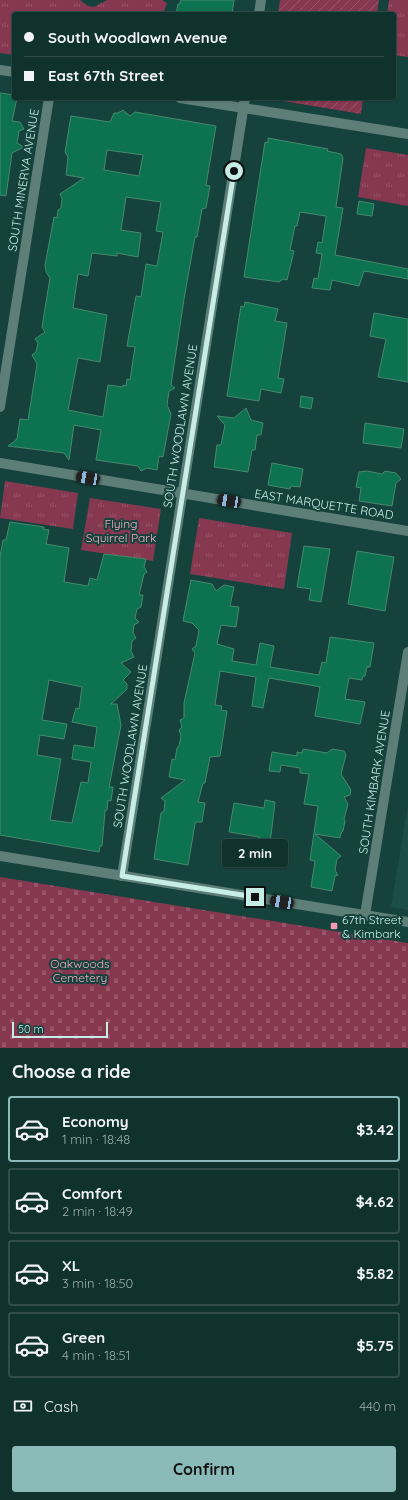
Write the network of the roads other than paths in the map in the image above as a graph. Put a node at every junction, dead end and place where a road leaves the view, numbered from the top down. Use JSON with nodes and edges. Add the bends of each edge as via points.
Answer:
{"nodes":[{"id":1,"x":261,"y":0,"type":"edge"},
{"id":2,"x":259,"y":12,"type":"edge"},
{"id":3,"x":0,"y":70,"type":"edge"},
{"id":4,"x":12,"y":72,"type":"edge"},
{"id":5,"x":49,"y":100,"type":"edge"},
{"id":6,"x":206,"y":100,"type":"edge"},
{"id":7,"x":245,"y":103,"type":"edge"},
{"id":8,"x":408,"y":134,"type":"edge"},
{"id":9,"x":0,"y":407,"type":"edge"},
{"id":10,"x":0,"y":463,"type":"edge"},
{"id":11,"x":183,"y":494,"type":"junction"},
{"id":12,"x":408,"y":531,"type":"edge"},
{"id":13,"x":408,"y":652,"type":"edge"},
{"id":14,"x":0,"y":856,"type":"edge"},
{"id":15,"x":122,"y":876,"type":"junction"},
{"id":16,"x":366,"y":915,"type":"junction"},
{"id":17,"x":408,"y":922,"type":"edge"}],
"edges":[{"from":1,"to":2,"type":"street"},
{"from":3,"to":4,"type":"street"},
{"from":5,"to":9,"type":"street","name":"SOUTH MINERVA AVENUE"},
{"from":6,"to":7,"type":"street"},
{"from":7,"to":8,"type":"street"},
{"from":7,"to":11,"type":"street","name":"SOUTH WOODLAWN AVENUE"},
{"from":10,"to":11,"type":"street","name":"EAST MARQUETTE ROAD"},
{"from":11,"to":12,"type":"street","name":"EAST MARQUETTE ROAD"},
{"from":11,"to":15,"type":"street","name":"SOUTH WOODLAWN AVENUE"},
{"from":13,"to":16,"type":"street","name":"SOUTH KIMBARK AVENUE"},
{"from":14,"to":15,"type":"street"},
{"from":15,"to":16,"type":"street"},
{"from":16,"to":17,"type":"street"}]}
